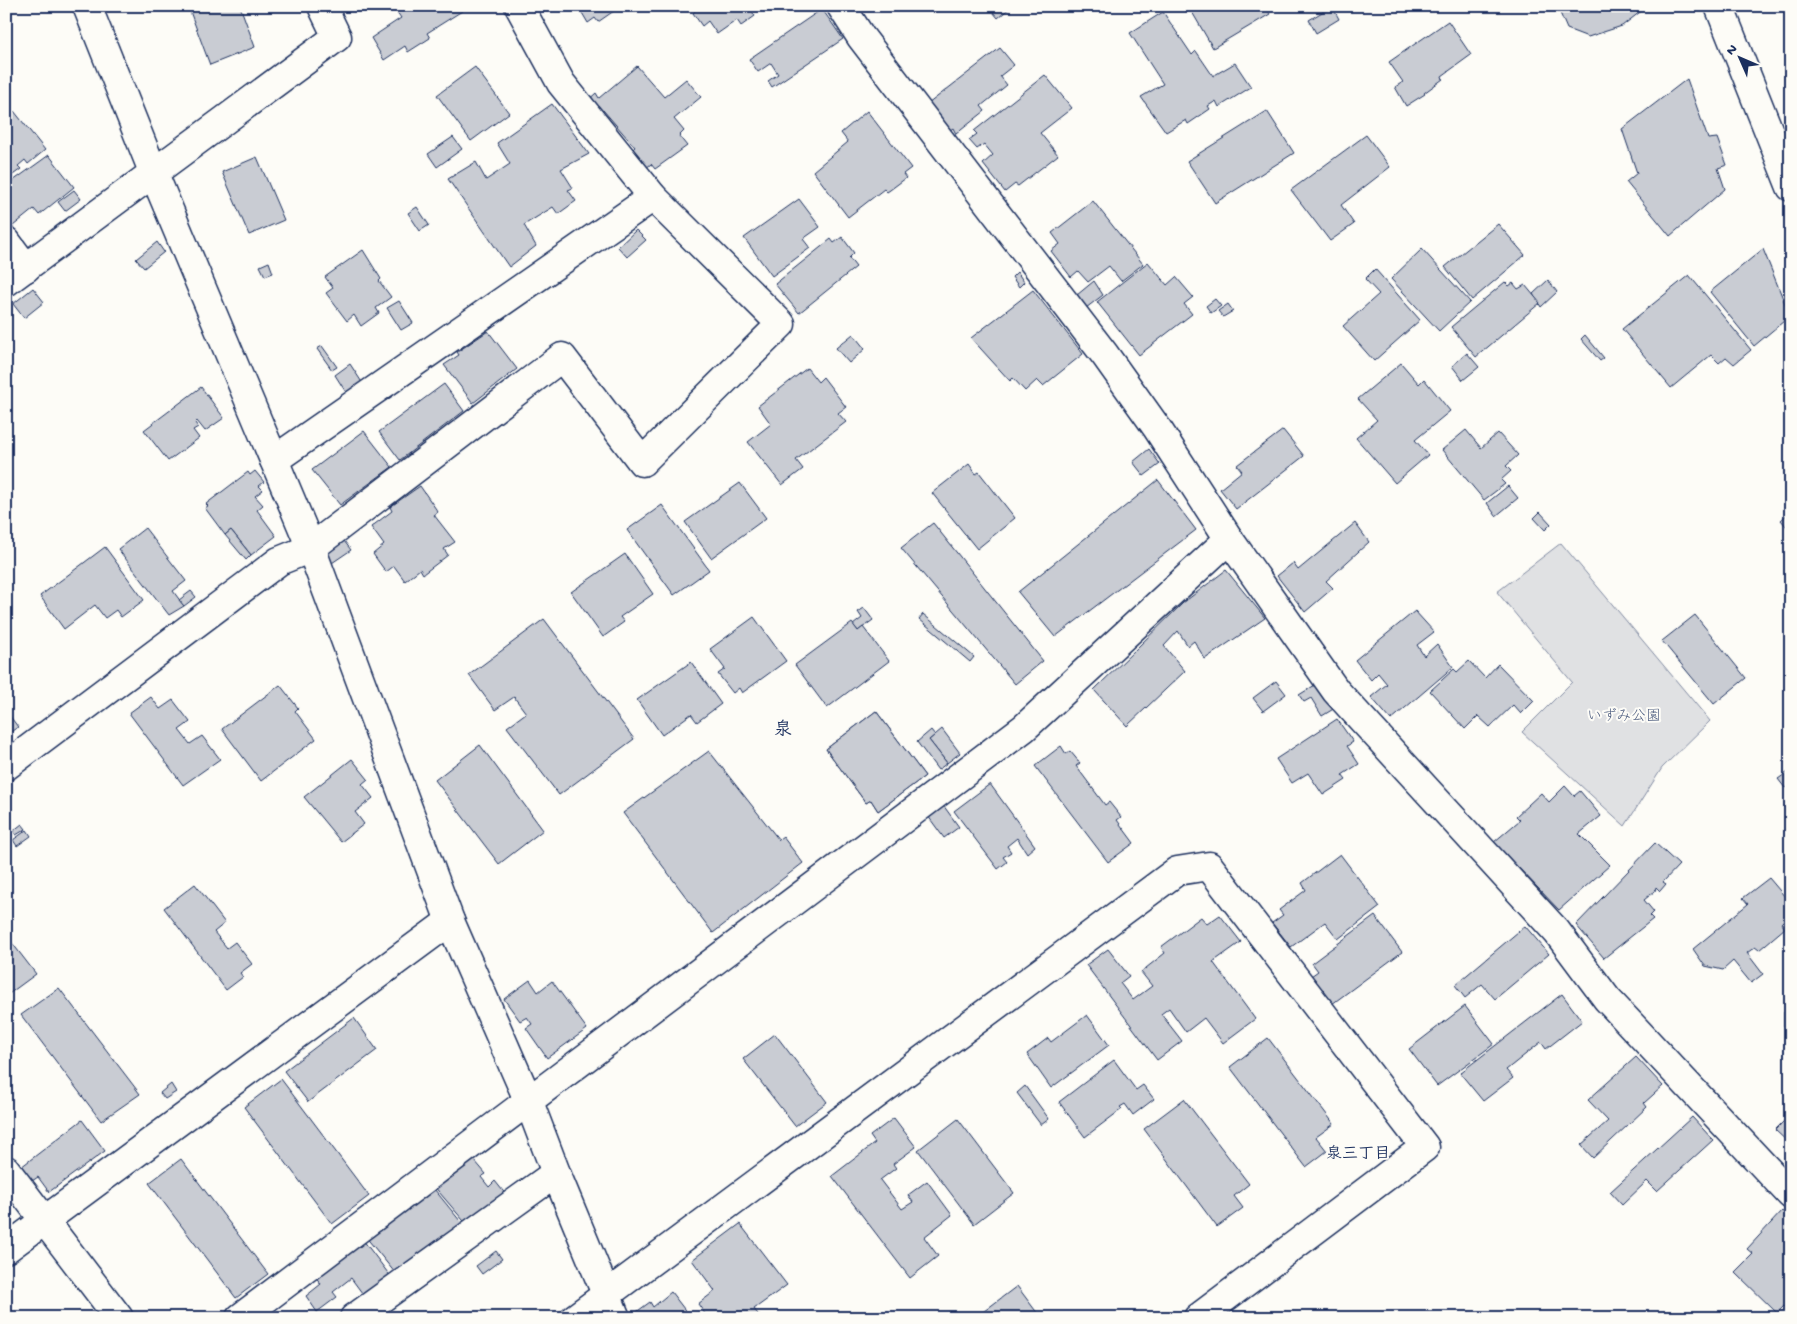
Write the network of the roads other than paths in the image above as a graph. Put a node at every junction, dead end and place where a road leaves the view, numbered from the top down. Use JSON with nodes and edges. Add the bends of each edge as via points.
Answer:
{"nodes":[{"id":1,"x":87,"y":6,"type":"edge"},
{"id":2,"x":322,"y":6,"type":"edge"},
{"id":3,"x":519,"y":6,"type":"edge"},
{"id":4,"x":841,"y":6,"type":"edge"},
{"id":5,"x":1719,"y":6,"type":"edge"},
{"id":6,"x":154,"y":174,"type":"junction"},
{"id":7,"x":1791,"y":187,"type":"edge"},
{"id":8,"x":653,"y":197,"type":"junction"},
{"id":9,"x":6,"y":241,"type":"edge"},
{"id":10,"x":16,"y":275,"type":"edge"},
{"id":11,"x":274,"y":460,"type":"junction"},
{"id":12,"x":1229,"y":539,"type":"junction"},
{"id":13,"x":311,"y":548,"type":"junction"},
{"id":14,"x":6,"y":766,"type":"edge"},
{"id":15,"x":450,"y":921,"type":"junction"},
{"id":16,"x":530,"y":1102,"type":"junction"},
{"id":17,"x":6,"y":1170,"type":"edge"},
{"id":18,"x":556,"y":1173,"type":"junction"},
{"id":19,"x":1791,"y":1195,"type":"edge"},
{"id":20,"x":45,"y":1219,"type":"junction"},
{"id":21,"x":6,"y":1249,"type":"edge"},
{"id":22,"x":612,"y":1307,"type":"edge"},
{"id":23,"x":119,"y":1318,"type":"edge"},
{"id":24,"x":240,"y":1318,"type":"edge"},
{"id":25,"x":354,"y":1318,"type":"edge"},
{"id":26,"x":575,"y":1318,"type":"edge"},
{"id":27,"x":1198,"y":1318,"type":"edge"}],
"edges":[{"from":1,"to":6,"type":"main road"},
{"from":2,"to":6,"type":"main road","via":[[337,37]]},
{"from":3,"to":8,"type":"main road","via":[[561,83]]},
{"from":4,"to":12,"type":"main road","via":[[861,37],[1106,355]]},
{"from":5,"to":7,"type":"main road"},
{"from":6,"to":10,"type":"main road"},
{"from":6,"to":11,"type":"main road"},
{"from":8,"to":11,"type":"main road"},
{"from":8,"to":13,"type":"main road","via":[[781,324],[642,462],[562,357]]},
{"from":9,"to":10,"type":"main road"},
{"from":11,"to":13,"type":"main road"},
{"from":12,"to":16,"type":"main road","via":[[1024,728]]},
{"from":12,"to":19,"type":"main road","via":[[1336,691],[1557,932],[1607,998]]},
{"from":13,"to":14,"type":"main road","via":[[279,561]]},
{"from":13,"to":15,"type":"main road"},
{"from":15,"to":16,"type":"main road"},
{"from":15,"to":20,"type":"main road"},
{"from":16,"to":18,"type":"main road"},
{"from":16,"to":24,"type":"main road"},
{"from":17,"to":20,"type":"main road"},
{"from":18,"to":22,"type":"main road"},
{"from":18,"to":25,"type":"main road"},
{"from":20,"to":21,"type":"main road"},
{"from":20,"to":23,"type":"main road"},
{"from":22,"to":26,"type":"main road"},
{"from":22,"to":27,"type":"main road","via":[[1177,871],[1209,866],[1425,1147]]}]}
